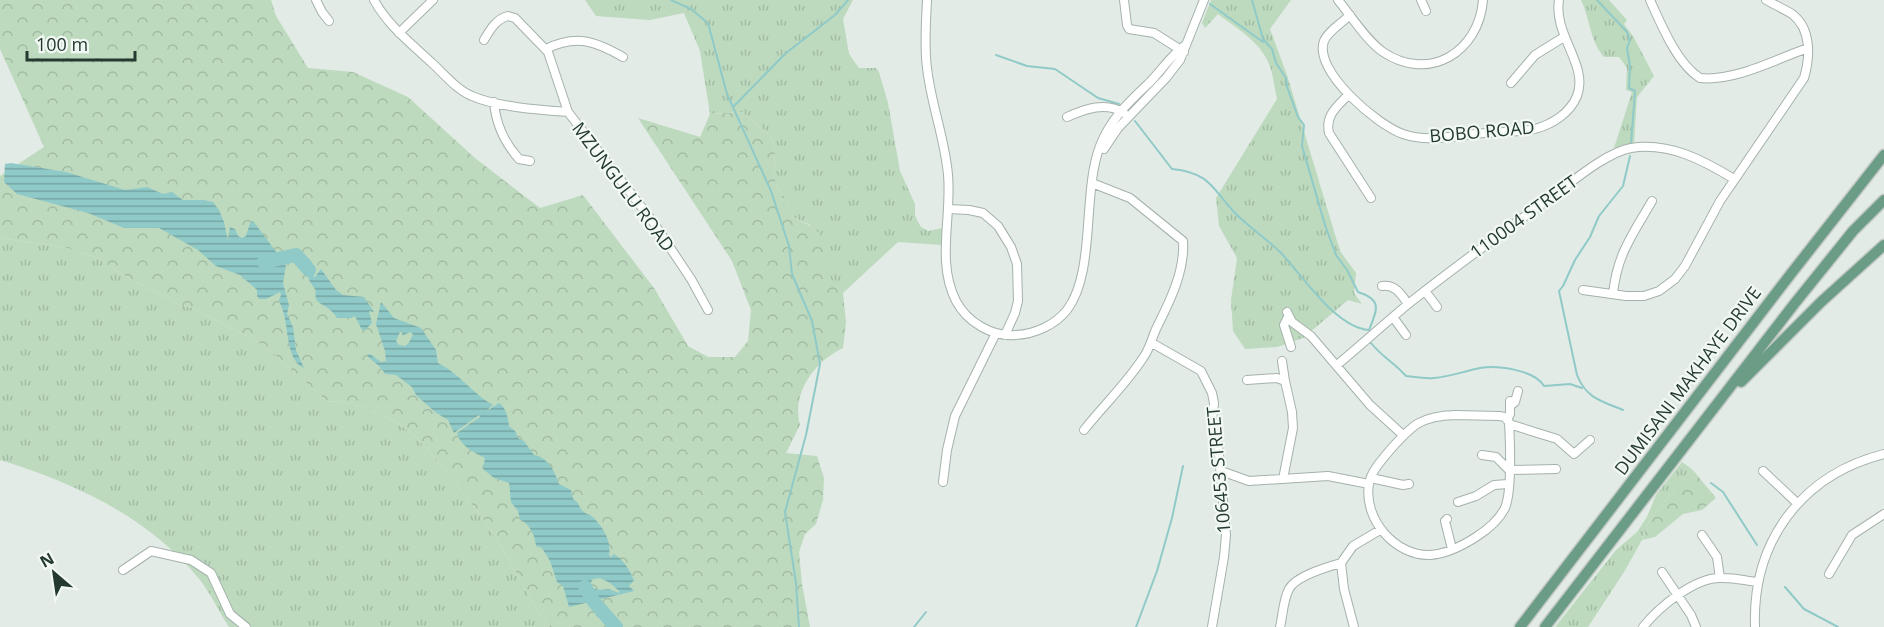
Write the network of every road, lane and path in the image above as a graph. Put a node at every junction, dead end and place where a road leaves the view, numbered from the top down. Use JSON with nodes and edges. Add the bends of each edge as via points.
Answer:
{"nodes":[{"id":1,"x":316,"y":0,"type":"edge"},
{"id":2,"x":374,"y":0,"type":"edge"},
{"id":3,"x":433,"y":0,"type":"edge"},
{"id":4,"x":927,"y":0,"type":"edge"},
{"id":5,"x":1124,"y":0,"type":"edge"},
{"id":6,"x":1204,"y":0,"type":"edge"},
{"id":7,"x":1338,"y":0,"type":"edge"},
{"id":8,"x":1421,"y":0,"type":"edge"},
{"id":9,"x":1483,"y":0,"type":"edge"},
{"id":10,"x":1559,"y":0,"type":"edge"},
{"id":11,"x":1650,"y":0,"type":"edge"},
{"id":12,"x":1766,"y":0,"type":"edge"},
{"id":13,"x":1426,"y":11,"type":"dead end"},
{"id":14,"x":1350,"y":15,"type":"junction"},
{"id":15,"x":329,"y":21,"type":"dead end"},
{"id":16,"x":399,"y":33,"type":"junction"},
{"id":17,"x":1564,"y":38,"type":"junction"},
{"id":18,"x":484,"y":40,"type":"dead end"},
{"id":19,"x":1808,"y":48,"type":"junction"},
{"id":20,"x":546,"y":49,"type":"junction"},
{"id":21,"x":1183,"y":49,"type":"junction"},
{"id":22,"x":624,"y":57,"type":"dead end"},
{"id":23,"x":1511,"y":83,"type":"dead end"},
{"id":24,"x":1348,"y":95,"type":"junction"},
{"id":25,"x":494,"y":102,"type":"junction"},
{"id":26,"x":568,"y":112,"type":"junction"},
{"id":27,"x":1124,"y":113,"type":"junction"},
{"id":28,"x":1067,"y":117,"type":"dead end"},
{"id":29,"x":1884,"y":155,"type":"edge"},
{"id":30,"x":530,"y":161,"type":"dead end"},
{"id":31,"x":1734,"y":179,"type":"junction"},
{"id":32,"x":1092,"y":183,"type":"junction"},
{"id":33,"x":1371,"y":198,"type":"dead end"},
{"id":34,"x":1884,"y":200,"type":"edge"},
{"id":35,"x":1652,"y":201,"type":"dead end"},
{"id":36,"x":948,"y":209,"type":"junction"},
{"id":37,"x":1884,"y":245,"type":"edge"},
{"id":38,"x":1382,"y":286,"type":"dead end"},
{"id":39,"x":1583,"y":290,"type":"dead end"},
{"id":40,"x":1425,"y":291,"type":"junction"},
{"id":41,"x":1613,"y":294,"type":"junction"},
{"id":42,"x":1408,"y":304,"type":"junction"},
{"id":43,"x":1437,"y":307,"type":"dead end"},
{"id":44,"x":708,"y":310,"type":"dead end"},
{"id":45,"x":1393,"y":317,"type":"junction"},
{"id":46,"x":1001,"y":334,"type":"junction"},
{"id":47,"x":1406,"y":335,"type":"dead end"},
{"id":48,"x":1152,"y":343,"type":"junction"},
{"id":49,"x":1291,"y":347,"type":"dead end"},
{"id":50,"x":1282,"y":361,"type":"dead end"},
{"id":51,"x":1337,"y":365,"type":"junction"},
{"id":52,"x":1247,"y":380,"type":"dead end"},
{"id":53,"x":1285,"y":381,"type":"junction"},
{"id":54,"x":1518,"y":391,"type":"dead end"},
{"id":55,"x":1706,"y":418,"type":"junction"},
{"id":56,"x":1508,"y":422,"type":"junction"},
{"id":57,"x":1083,"y":430,"type":"dead end"},
{"id":58,"x":1403,"y":435,"type":"junction"},
{"id":59,"x":1590,"y":440,"type":"dead end"},
{"id":60,"x":1884,"y":454,"type":"edge"},
{"id":61,"x":1482,"y":455,"type":"dead end"},
{"id":62,"x":1556,"y":469,"type":"dead end"},
{"id":63,"x":1509,"y":470,"type":"junction"},
{"id":64,"x":1221,"y":471,"type":"junction"},
{"id":65,"x":1763,"y":471,"type":"dead end"},
{"id":66,"x":1283,"y":479,"type":"junction"},
{"id":67,"x":1370,"y":481,"type":"junction"},
{"id":68,"x":943,"y":482,"type":"dead end"},
{"id":69,"x":1409,"y":484,"type":"dead end"},
{"id":70,"x":1508,"y":484,"type":"junction"},
{"id":71,"x":1458,"y":502,"type":"dead end"},
{"id":72,"x":1797,"y":503,"type":"junction"},
{"id":73,"x":1884,"y":514,"type":"edge"},
{"id":74,"x":1447,"y":519,"type":"dead end"},
{"id":75,"x":1380,"y":530,"type":"junction"},
{"id":76,"x":1702,"y":535,"type":"dead end"},
{"id":77,"x":1452,"y":549,"type":"junction"},
{"id":78,"x":1341,"y":563,"type":"junction"},
{"id":79,"x":123,"y":570,"type":"dead end"},
{"id":80,"x":1662,"y":572,"type":"dead end"},
{"id":81,"x":1829,"y":574,"type":"dead end"},
{"id":82,"x":1720,"y":578,"type":"junction"},
{"id":83,"x":1758,"y":582,"type":"junction"},
{"id":84,"x":1679,"y":596,"type":"junction"},
{"id":85,"x":246,"y":627,"type":"edge"},
{"id":86,"x":1212,"y":627,"type":"edge"},
{"id":87,"x":1281,"y":627,"type":"edge"},
{"id":88,"x":1354,"y":627,"type":"edge"},
{"id":89,"x":1520,"y":627,"type":"edge"},
{"id":90,"x":1545,"y":627,"type":"edge"},
{"id":91,"x":1643,"y":627,"type":"edge"},
{"id":92,"x":1696,"y":627,"type":"edge"},
{"id":93,"x":1755,"y":627,"type":"edge"}],
"edges":[{"from":1,"to":15,"type":"street"},
{"from":2,"to":16,"type":"street","name":"MZUNGULU ROAD"},
{"from":3,"to":16,"type":"street"},
{"from":4,"to":36,"type":"street","via":[[927,67],[946,161]]},
{"from":5,"to":21,"type":"street","via":[[1129,29],[1154,33]]},
{"from":6,"to":21,"type":"street"},
{"from":7,"to":14,"type":"street"},
{"from":8,"to":13,"type":"street"},
{"from":9,"to":14,"type":"street","via":[[1476,31],[1467,44],[1429,64],[1406,62],[1381,51]]},
{"from":10,"to":17,"type":"street","name":"BOBO ROAD","via":[[1557,12]]},
{"from":11,"to":19,"type":"street","via":[[1685,65],[1700,78],[1720,78]]},
{"from":12,"to":19,"type":"street","via":[[1799,21]]},
{"from":14,"to":24,"type":"street","name":"BOBO ROAD","via":[[1329,33],[1323,48]]},
{"from":16,"to":25,"type":"street","name":"MZUNGULU ROAD","via":[[465,92]]},
{"from":17,"to":23,"type":"street","via":[[1535,55]]},
{"from":17,"to":24,"type":"street","name":"BOBO ROAD","via":[[1580,86],[1569,110],[1535,129],[1431,138],[1404,135],[1383,125]]},
{"from":18,"to":20,"type":"street","via":[[496,23],[508,16],[515,18]]},
{"from":19,"to":31,"type":"street","via":[[1804,78]]},
{"from":20,"to":22,"type":"street","via":[[565,41],[584,41]]},
{"from":20,"to":26,"type":"street"},
{"from":21,"to":27,"type":"street","via":[[1166,78]]},
{"from":24,"to":33,"type":"street","via":[[1329,115],[1327,125]]},
{"from":25,"to":26,"type":"street","name":"MZUNGULU ROAD"},
{"from":25,"to":30,"type":"street","via":[[504,140],[519,159]]},
{"from":26,"to":44,"type":"street","name":"MZUNGULU ROAD","via":[[653,222]]},
{"from":27,"to":28,"type":"street","via":[[1112,107],[1096,108]]},
{"from":27,"to":32,"type":"street","via":[[1106,133]]},
{"from":29,"to":89,"type":"main road","name":"DUMISANI MAKHAYE DRIVE"},
{"from":31,"to":40,"type":"street","name":"110004 STREET","via":[[1704,160],[1680,151],[1634,147],[1624,150],[1567,186]]},
{"from":31,"to":41,"type":"street","via":[[1671,283],[1644,296]]},
{"from":32,"to":46,"type":"street","via":[[1083,265],[1073,301],[1049,325],[1027,333]]},
{"from":32,"to":48,"type":"street","via":[[1130,198],[1182,241],[1179,274]]},
{"from":34,"to":55,"type":"main road","name":"DUMISANI MAKHAYE DRIVE","via":[[1853,231]]},
{"from":35,"to":41,"type":"street","via":[[1621,255]]},
{"from":36,"to":46,"type":"street","via":[[946,258],[951,290],[965,315]]},
{"from":36,"to":46,"type":"street","via":[[983,213],[998,226],[1011,247],[1017,264],[1018,301]]},
{"from":37,"to":55,"type":"main road"},
{"from":38,"to":42,"type":"street","via":[[1394,287]]},
{"from":39,"to":41,"type":"street"},
{"from":40,"to":42,"type":"street","name":"110004 STREET"},
{"from":40,"to":43,"type":"street"},
{"from":42,"to":45,"type":"street","name":"110004 STREET"},
{"from":45,"to":47,"type":"street"},
{"from":45,"to":51,"type":"street","name":"110004 STREET"},
{"from":46,"to":68,"type":"street","via":[[955,416]]},
{"from":48,"to":57,"type":"street"},
{"from":48,"to":64,"type":"street","name":"106453 STREET","via":[[1196,367],[1205,377],[1214,403],[1212,421]]},
{"from":49,"to":51,"type":"street","via":[[1284,330],[1287,315]]},
{"from":50,"to":53,"type":"street"},
{"from":51,"to":58,"type":"street","via":[[1370,405]]},
{"from":52,"to":53,"type":"street"},
{"from":53,"to":66,"type":"street","via":[[1293,428]]},
{"from":54,"to":56,"type":"street","via":[[1515,402],[1510,403]]},
{"from":55,"to":90,"type":"main road","name":"DUMISANI MAKHAYE DRIVE"},
{"from":56,"to":58,"type":"street","via":[[1499,416],[1437,416]]},
{"from":56,"to":59,"type":"street","via":[[1557,439],[1574,454]]},
{"from":56,"to":63,"type":"street"},
{"from":58,"to":67,"type":"street","via":[[1379,463]]},
{"from":60,"to":72,"type":"street","via":[[1839,471]]},
{"from":61,"to":63,"type":"street","via":[[1496,457]]},
{"from":62,"to":63,"type":"street"},
{"from":63,"to":70,"type":"street"},
{"from":64,"to":66,"type":"street","via":[[1248,481]]},
{"from":64,"to":86,"type":"street","name":"106453 STREET","via":[[1226,535]]},
{"from":65,"to":72,"type":"street"},
{"from":66,"to":67,"type":"street","via":[[1328,476]]},
{"from":67,"to":69,"type":"street"},
{"from":67,"to":75,"type":"street","via":[[1371,510]]},
{"from":70,"to":71,"type":"street","via":[[1494,485]]},
{"from":70,"to":77,"type":"street","via":[[1504,509],[1497,519],[1481,534]]},
{"from":72,"to":83,"type":"street","via":[[1773,539]]},
{"from":73,"to":81,"type":"street","via":[[1852,535]]},
{"from":74,"to":77,"type":"street"},
{"from":75,"to":77,"type":"street","via":[[1415,553],[1436,555]]},
{"from":75,"to":78,"type":"street","via":[[1353,546]]},
{"from":76,"to":82,"type":"street","via":[[1717,557]]},
{"from":78,"to":87,"type":"street","via":[[1292,584]]},
{"from":78,"to":88,"type":"street"},
{"from":79,"to":85,"type":"street","via":[[151,551],[191,560],[211,573],[230,614]]},
{"from":80,"to":84,"type":"street"},
{"from":82,"to":83,"type":"street"},
{"from":82,"to":84,"type":"street","via":[[1702,582]]},
{"from":83,"to":93,"type":"street"},
{"from":84,"to":91,"type":"street","via":[[1654,612]]},
{"from":84,"to":92,"type":"street"}]}
